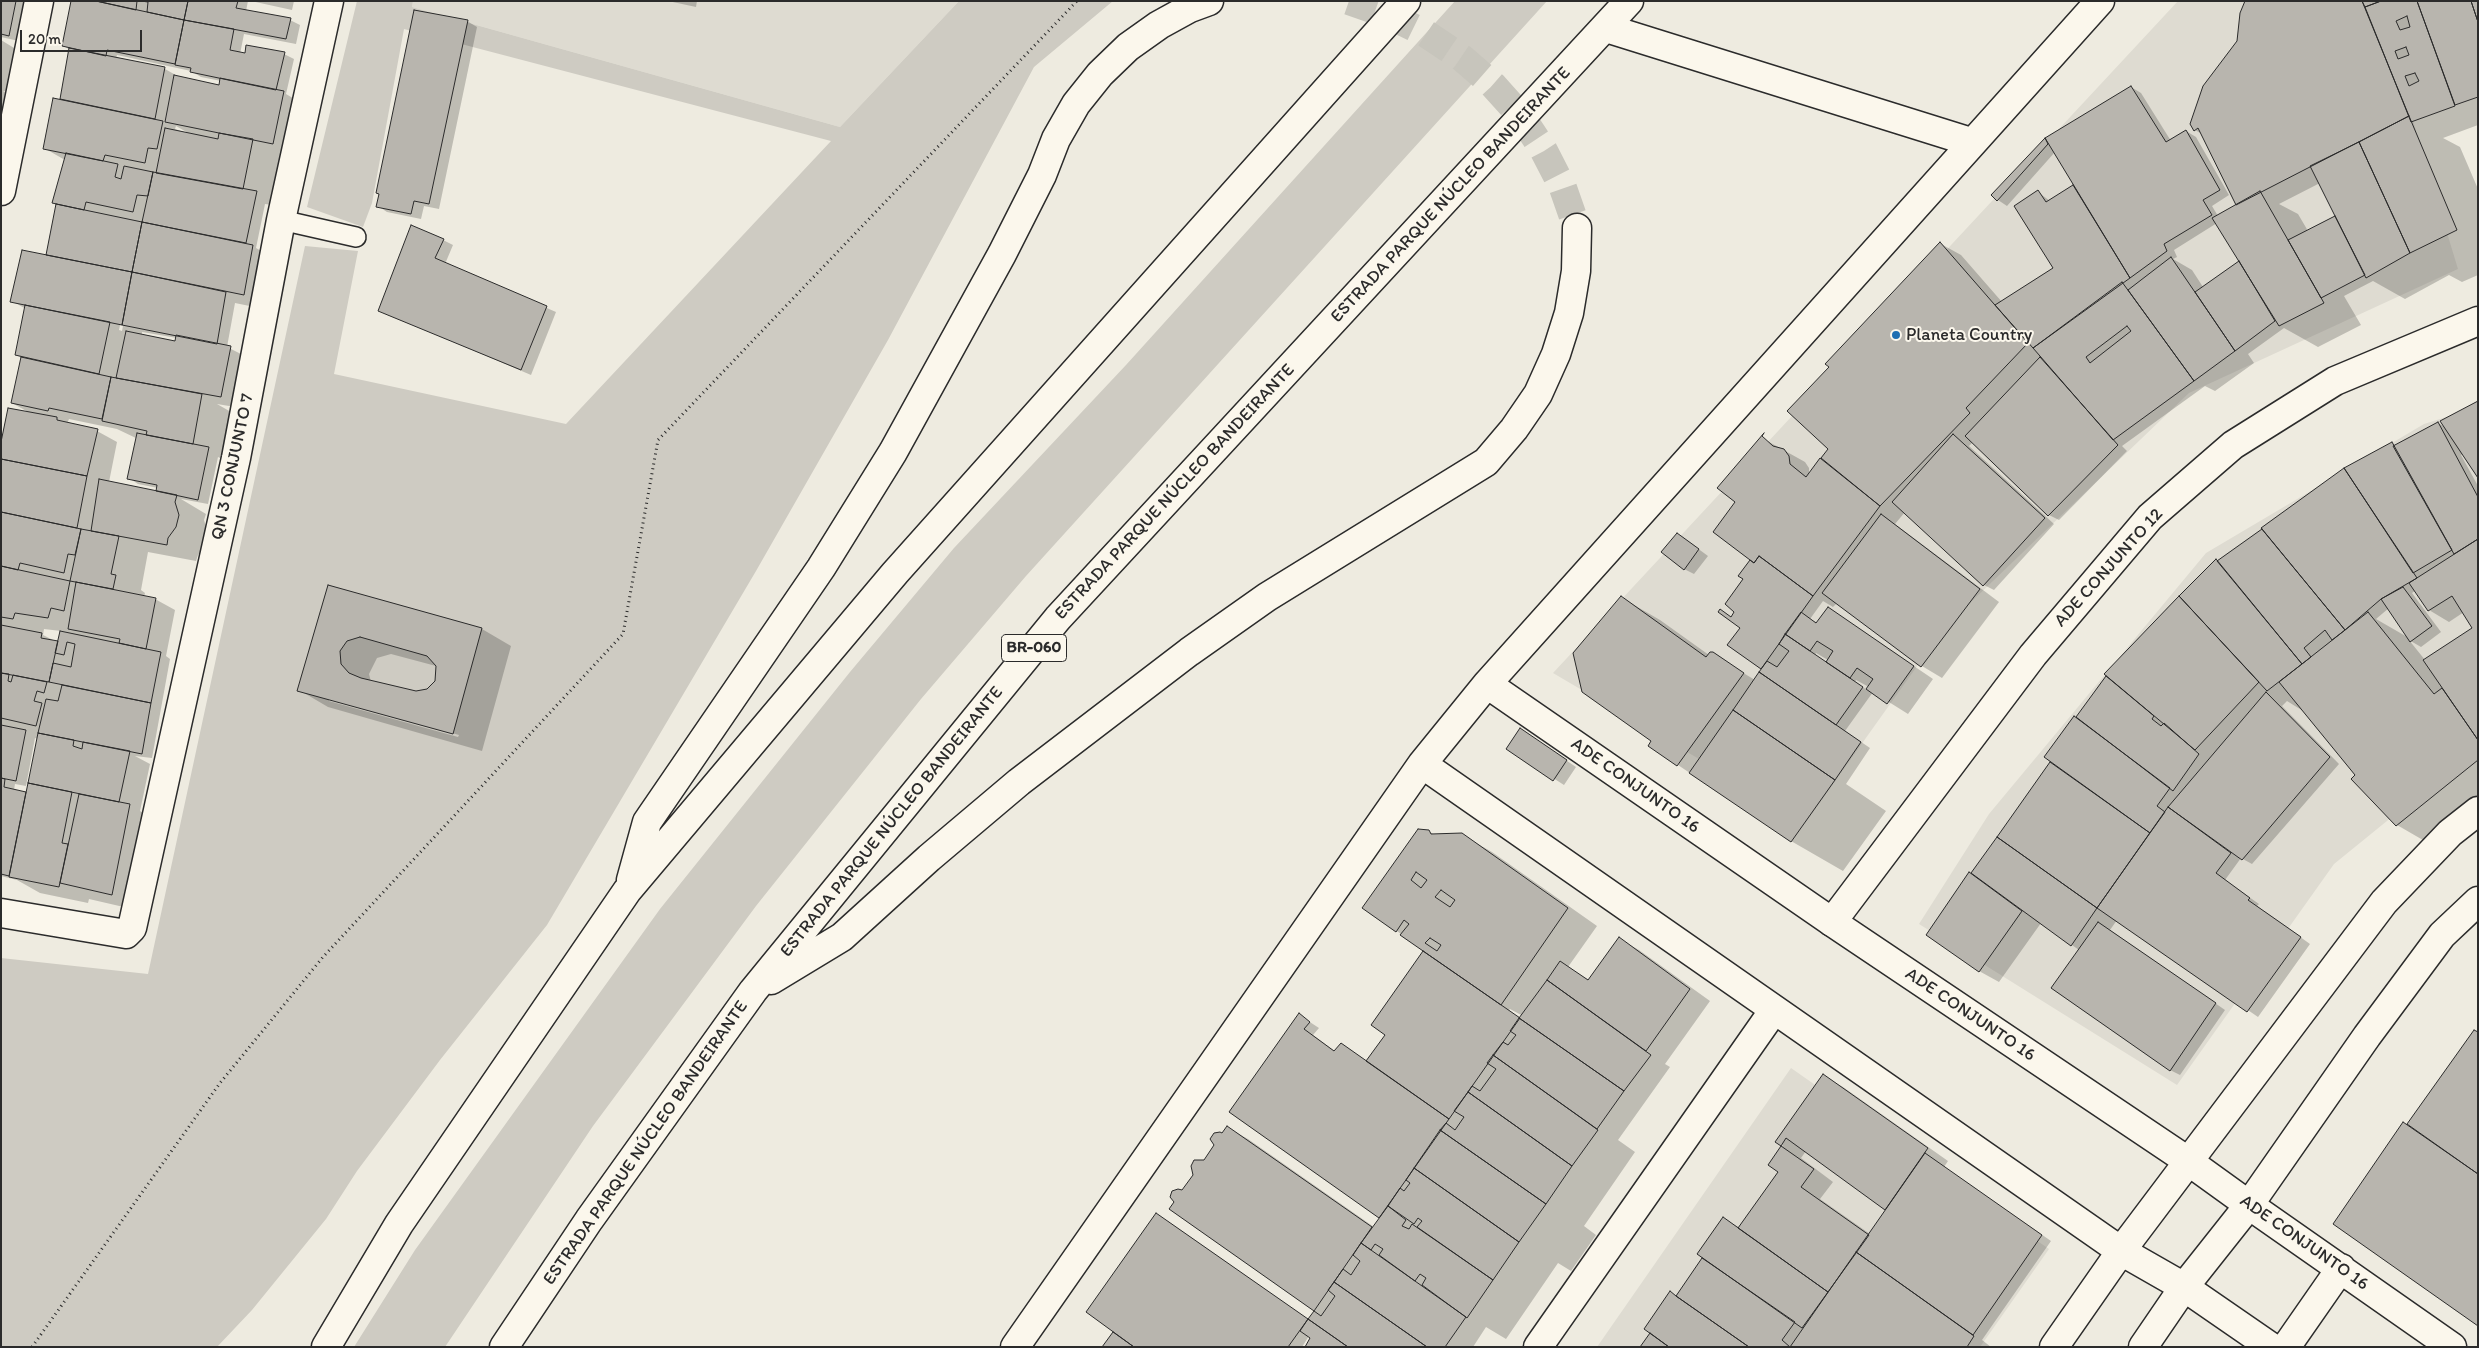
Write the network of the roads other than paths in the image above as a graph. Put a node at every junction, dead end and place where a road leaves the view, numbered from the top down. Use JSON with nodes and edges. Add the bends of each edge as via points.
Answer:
{"nodes":[{"id":1,"x":39,"y":1,"type":"edge"},
{"id":2,"x":329,"y":1,"type":"edge"},
{"id":3,"x":1209,"y":1,"type":"edge"},
{"id":4,"x":1406,"y":1,"type":"edge"},
{"id":5,"x":1629,"y":1,"type":"edge"},
{"id":6,"x":2100,"y":1,"type":"edge"},
{"id":7,"x":1606,"y":28,"type":"junction"},
{"id":8,"x":1971,"y":142,"type":"junction"},
{"id":9,"x":1,"y":191,"type":"edge"},
{"id":10,"x":281,"y":220,"type":"junction"},
{"id":11,"x":1577,"y":228,"type":"tunnel mouth"},
{"id":12,"x":356,"y":237,"type":"dead end"},
{"id":13,"x":2478,"y":321,"type":"edge"},
{"id":14,"x":1487,"y":684,"type":"junction"},
{"id":15,"x":1422,"y":764,"type":"junction"},
{"id":16,"x":2478,"y":811,"type":"edge"},
{"id":17,"x":627,"y":891,"type":"junction"},
{"id":18,"x":2478,"y":902,"type":"edge"},
{"id":19,"x":1,"y":913,"type":"edge"},
{"id":20,"x":1832,"y":922,"type":"junction"},
{"id":21,"x":753,"y":991,"type":"junction"},
{"id":22,"x":1774,"y":1010,"type":"junction"},
{"id":23,"x":2188,"y":1161,"type":"junction"},
{"id":24,"x":2249,"y":1205,"type":"junction"},
{"id":25,"x":2121,"y":1251,"type":"junction"},
{"id":26,"x":2341,"y":1268,"type":"junction"},
{"id":27,"x":2184,"y":1287,"type":"junction"},
{"id":28,"x":326,"y":1345,"type":"edge"},
{"id":29,"x":504,"y":1347,"type":"edge"},
{"id":30,"x":1015,"y":1347,"type":"edge"},
{"id":31,"x":1538,"y":1347,"type":"edge"},
{"id":32,"x":2054,"y":1347,"type":"edge"},
{"id":33,"x":2143,"y":1347,"type":"edge"},
{"id":34,"x":2271,"y":1347,"type":"edge"},
{"id":35,"x":2286,"y":1347,"type":"edge"},
{"id":36,"x":2452,"y":1347,"type":"edge"}],
"edges":[{"from":1,"to":9,"type":"main road"},
{"from":2,"to":10,"type":"main road","name":"QN 3 CONJUNTO 7"},
{"from":3,"to":17,"type":"main road","via":[[1159,25],[1128,47],[1076,104],[1002,254],[893,452],[821,568],[647,822]]},
{"from":4,"to":17,"type":"main road","via":[[895,573]]},
{"from":5,"to":7,"type":"main road","name":"ESTRADA PARQUE NÚCLEO BANDEIRANTE","number":"BR-060"},
{"from":6,"to":8,"type":"main road"},
{"from":7,"to":8,"type":"main road"},
{"from":7,"to":21,"type":"main road","name":"ESTRADA PARQUE NÚCLEO BANDEIRANTE","number":"BR-060","via":[[1058,618]]},
{"from":8,"to":14,"type":"main road"},
{"from":10,"to":12,"type":"lane"},
{"from":10,"to":19,"type":"main road","name":"QN 3 CONJUNTO 7","via":[[236,458],[131,932],[126,934]]},
{"from":11,"to":21,"type":"main road","via":[[1576,271],[1569,313],[1556,354],[1538,394],[1486,462],[1267,596],[1189,652],[1020,782],[842,937]]},
{"from":13,"to":20,"type":"main road","name":"ADE CONJUNTO 12","via":[[2335,381],[2233,445],[2150,517],[2032,655]]},
{"from":14,"to":15,"type":"main road"},
{"from":14,"to":20,"type":"main road","name":"ADE CONJUNTO 16"},
{"from":15,"to":22,"type":"main road"},
{"from":15,"to":30,"type":"main road"},
{"from":16,"to":23,"type":"main road","via":[[2450,833],[2384,902]]},
{"from":17,"to":28,"type":"main road","via":[[400,1224]]},
{"from":18,"to":24,"type":"main road","via":[[2437,943],[2367,1036]]},
{"from":20,"to":23,"type":"main road","name":"ADE CONJUNTO 16"},
{"from":21,"to":29,"type":"main road","name":"ESTRADA PARQUE NÚCLEO BANDEIRANTE","number":"BR-060","via":[[589,1220]]},
{"from":22,"to":25,"type":"main road"},
{"from":22,"to":31,"type":"main road"},
{"from":23,"to":24,"type":"main road","name":"ADE CONJUNTO 16"},
{"from":23,"to":25,"type":"main road"},
{"from":24,"to":26,"type":"main road","name":"ADE CONJUNTO 16"},
{"from":24,"to":27,"type":"main road"},
{"from":25,"to":27,"type":"main road"},
{"from":25,"to":32,"type":"main road"},
{"from":26,"to":35,"type":"main road"},
{"from":26,"to":36,"type":"main road","name":"ADE CONJUNTO 16"},
{"from":27,"to":33,"type":"main road"},
{"from":27,"to":34,"type":"main road"}]}
